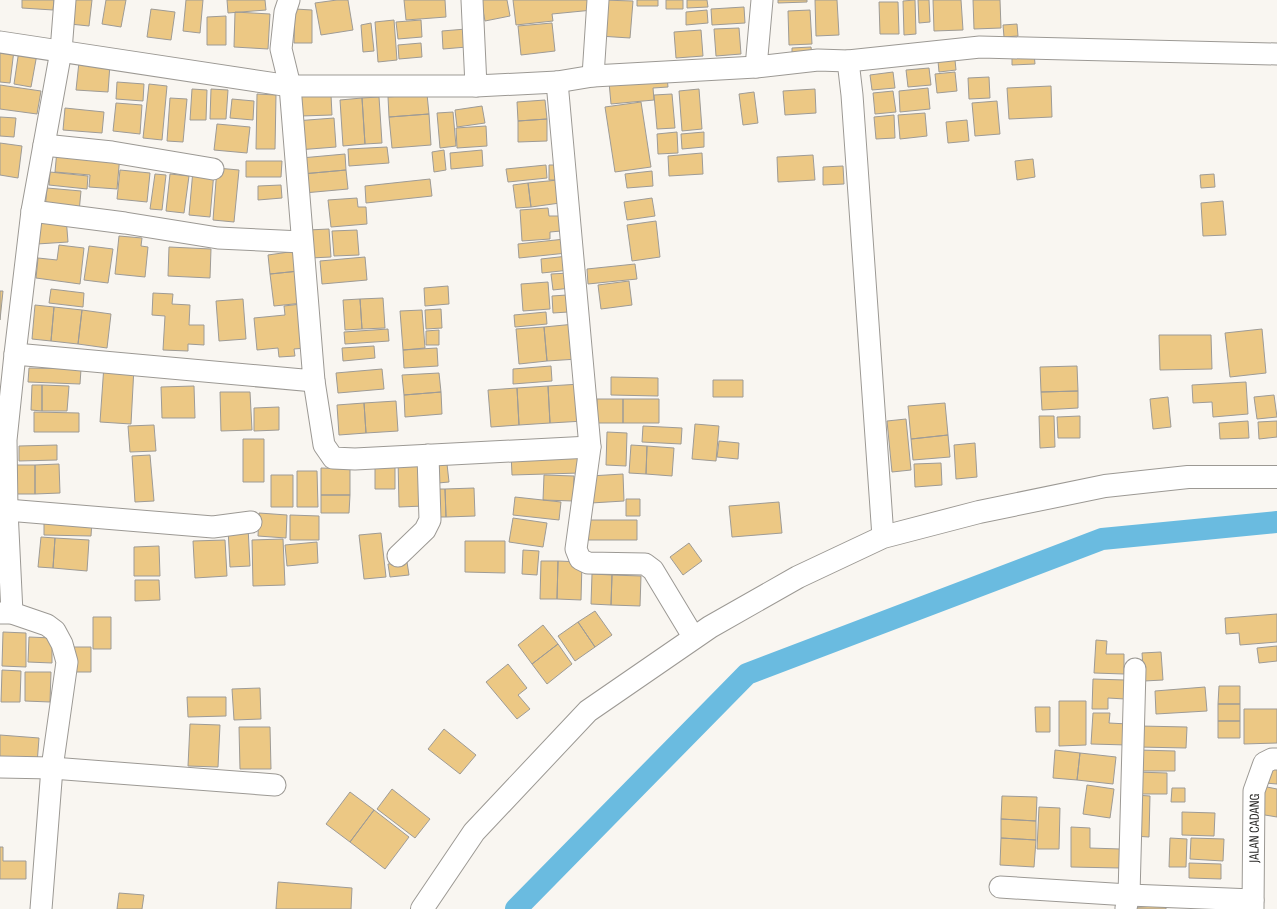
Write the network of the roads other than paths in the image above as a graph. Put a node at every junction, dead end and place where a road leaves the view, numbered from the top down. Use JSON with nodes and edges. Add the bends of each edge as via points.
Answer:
{"nodes":[{"id":1,"x":65,"y":0,"type":"edge"},
{"id":2,"x":289,"y":0,"type":"edge"},
{"id":3,"x":472,"y":0,"type":"edge"},
{"id":4,"x":598,"y":0,"type":"edge"},
{"id":5,"x":762,"y":0,"type":"edge"},
{"id":6,"x":0,"y":42,"type":"edge"},
{"id":7,"x":61,"y":51,"type":"junction"},
{"id":8,"x":1277,"y":54,"type":"edge"},
{"id":9,"x":848,"y":61,"type":"junction"},
{"id":10,"x":756,"y":66,"type":"junction"},
{"id":11,"x":593,"y":76,"type":"junction"},
{"id":12,"x":557,"y":82,"type":"junction"},
{"id":13,"x":290,"y":86,"type":"junction"},
{"id":14,"x":476,"y":86,"type":"junction"},
{"id":15,"x":44,"y":145,"type":"junction"},
{"id":16,"x":213,"y":168,"type":"dead end"},
{"id":17,"x":32,"y":211,"type":"junction"},
{"id":18,"x":302,"y":242,"type":"junction"},
{"id":19,"x":15,"y":354,"type":"junction"},
{"id":20,"x":314,"y":381,"type":"junction"},
{"id":21,"x":590,"y":447,"type":"junction"},
{"id":22,"x":428,"y":455,"type":"junction"},
{"id":23,"x":1277,"y":477,"type":"edge"},
{"id":24,"x":7,"y":510,"type":"junction"},
{"id":25,"x":251,"y":522,"type":"dead end"},
{"id":26,"x":883,"y":538,"type":"junction"},
{"id":27,"x":398,"y":556,"type":"dead end"},
{"id":28,"x":6,"y":613,"type":"edge"},
{"id":29,"x":694,"y":638,"type":"junction"},
{"id":30,"x":1135,"y":669,"type":"dead end"},
{"id":31,"x":1277,"y":758,"type":"edge"},
{"id":32,"x":0,"y":767,"type":"edge"},
{"id":33,"x":52,"y":768,"type":"junction"},
{"id":34,"x":275,"y":785,"type":"dead end"},
{"id":35,"x":1000,"y":887,"type":"dead end"},
{"id":36,"x":1128,"y":902,"type":"edge"},
{"id":37,"x":1253,"y":904,"type":"edge"},
{"id":38,"x":41,"y":909,"type":"edge"},
{"id":39,"x":422,"y":909,"type":"edge"}],
"edges":[{"from":1,"to":7,"type":"street"},
{"from":2,"to":13,"type":"street","via":[[280,48]]},
{"from":3,"to":14,"type":"street"},
{"from":4,"to":11,"type":"street"},
{"from":5,"to":10,"type":"street"},
{"from":6,"to":7,"type":"street"},
{"from":7,"to":13,"type":"street"},
{"from":7,"to":15,"type":"street"},
{"from":8,"to":9,"type":"street","via":[[980,47]]},
{"from":9,"to":10,"type":"street","via":[[818,60]]},
{"from":9,"to":26,"type":"street"},
{"from":10,"to":11,"type":"street"},
{"from":11,"to":12,"type":"street"},
{"from":12,"to":14,"type":"street"},
{"from":12,"to":21,"type":"street"},
{"from":13,"to":14,"type":"street"},
{"from":13,"to":18,"type":"street"},
{"from":15,"to":16,"type":"street","via":[[112,152]]},
{"from":15,"to":17,"type":"street"},
{"from":17,"to":18,"type":"street","via":[[218,238]]},
{"from":17,"to":19,"type":"street"},
{"from":18,"to":20,"type":"street"},
{"from":19,"to":20,"type":"street"},
{"from":19,"to":24,"type":"street","via":[[6,440]]},
{"from":20,"to":22,"type":"street","via":[[324,445],[332,458]]},
{"from":21,"to":22,"type":"street"},
{"from":21,"to":29,"type":"street","via":[[576,549],[580,559],[588,563],[645,564],[653,570]]},
{"from":22,"to":27,"type":"street","via":[[430,520],[425,530]]},
{"from":23,"to":26,"type":"street","via":[[1188,477],[1105,486],[979,512]]},
{"from":24,"to":25,"type":"street","via":[[213,526]]},
{"from":24,"to":28,"type":"street"},
{"from":26,"to":29,"type":"street","via":[[798,577]]},
{"from":28,"to":33,"type":"street","via":[[46,625],[55,631],[62,644],[67,662]]},
{"from":29,"to":39,"type":"street","via":[[588,711],[474,832]]},
{"from":30,"to":36,"type":"street"},
{"from":31,"to":37,"type":"street","name":"JALAN CADANG","via":[[1264,763],[1254,791]]},
{"from":32,"to":33,"type":"street"},
{"from":33,"to":34,"type":"street"},
{"from":33,"to":38,"type":"street"},
{"from":35,"to":36,"type":"street"},
{"from":36,"to":37,"type":"street"}]}
